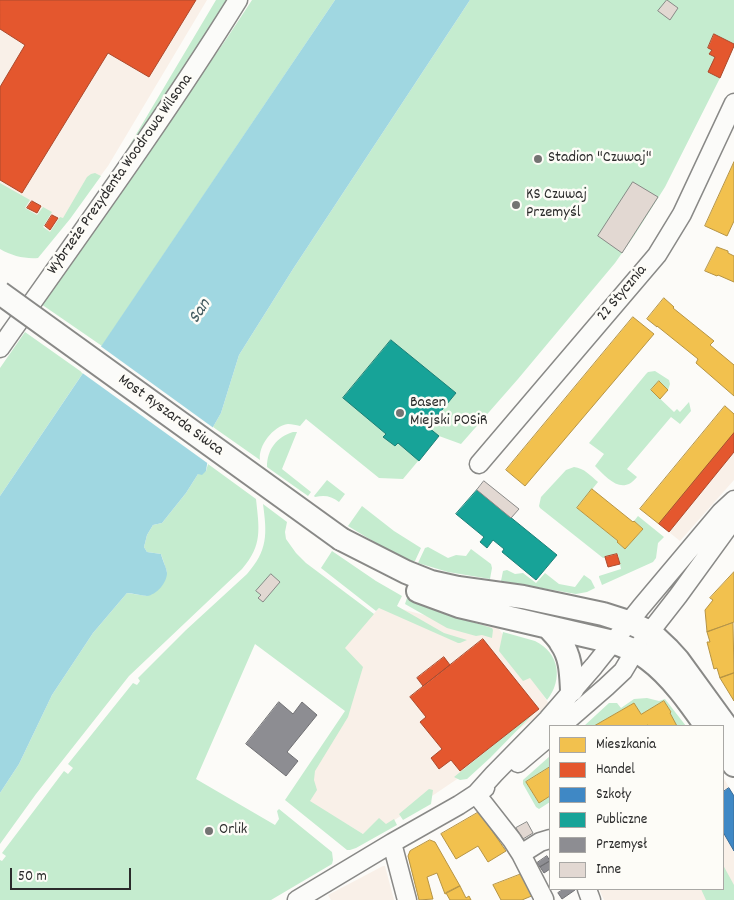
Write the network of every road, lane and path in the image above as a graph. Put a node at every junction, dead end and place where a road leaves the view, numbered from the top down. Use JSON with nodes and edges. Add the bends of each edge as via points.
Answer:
{"nodes":[{"id":1,"x":238,"y":0,"type":"edge"},
{"id":2,"x":734,"y":103,"type":"edge"},
{"id":3,"x":0,"y":293,"type":"edge"},
{"id":4,"x":0,"y":348,"type":"edge"},
{"id":5,"x":479,"y":464,"type":"dead end"},
{"id":6,"x":734,"y":500,"type":"edge"},
{"id":7,"x":734,"y":519,"type":"edge"},
{"id":8,"x":341,"y":539,"type":"junction"},
{"id":9,"x":628,"y":622,"type":"junction"},
{"id":10,"x":548,"y":627,"type":"junction"},
{"id":11,"x":650,"y":632,"type":"junction"},
{"id":12,"x":614,"y":642,"type":"junction"},
{"id":13,"x":636,"y":651,"type":"junction"},
{"id":14,"x":572,"y":690,"type":"junction"},
{"id":15,"x":562,"y":725,"type":"edge"},
{"id":16,"x":705,"y":725,"type":"edge"},
{"id":17,"x":549,"y":737,"type":"edge"},
{"id":18,"x":734,"y":737,"type":"edge"},
{"id":19,"x":724,"y":750,"type":"edge"},
{"id":20,"x":734,"y":765,"type":"edge"},
{"id":21,"x":476,"y":794,"type":"junction"},
{"id":22,"x":549,"y":839,"type":"edge"},
{"id":23,"x":392,"y":843,"type":"junction"},
{"id":24,"x":521,"y":854,"type":"junction"},
{"id":25,"x":297,"y":900,"type":"edge"},
{"id":26,"x":407,"y":900,"type":"edge"},
{"id":27,"x":543,"y":900,"type":"edge"}],
"edges":[{"from":1,"to":4,"type":"street","name":"Wybrzeże Prezydenta Woodrowa Wilsona"},
{"from":2,"to":5,"type":"street","name":"22 Stycznia","via":[[682,214],[657,255]]},
{"from":3,"to":8,"type":"main road","name":"Most Ryszarda Siwca","bridge":true},
{"from":6,"to":9,"type":"street"},
{"from":7,"to":11,"type":"street"},
{"from":8,"to":9,"type":"main road","via":[[430,582],[523,597]]},
{"from":8,"to":10,"type":"main road","via":[[375,568],[416,590],[459,606]]},
{"from":9,"to":11,"type":"main road"},
{"from":9,"to":12,"type":"street"},
{"from":10,"to":12,"type":"main road"},
{"from":10,"to":14,"type":"main road","via":[[568,656]]},
{"from":11,"to":13,"type":"street"},
{"from":11,"to":18,"type":"main road","via":[[678,660]]},
{"from":12,"to":13,"type":"main road"},
{"from":12,"to":14,"type":"street"},
{"from":13,"to":15,"type":"street","via":[[623,670]]},
{"from":13,"to":16,"type":"main road","via":[[648,658],[675,686]]},
{"from":14,"to":21,"type":"street"},
{"from":17,"to":21,"type":"street"},
{"from":19,"to":20,"type":"main road"},
{"from":21,"to":23,"type":"street"},
{"from":21,"to":24,"type":"street"},
{"from":22,"to":24,"type":"street"},
{"from":23,"to":25,"type":"street"},
{"from":23,"to":26,"type":"street"},
{"from":24,"to":27,"type":"street"}]}
